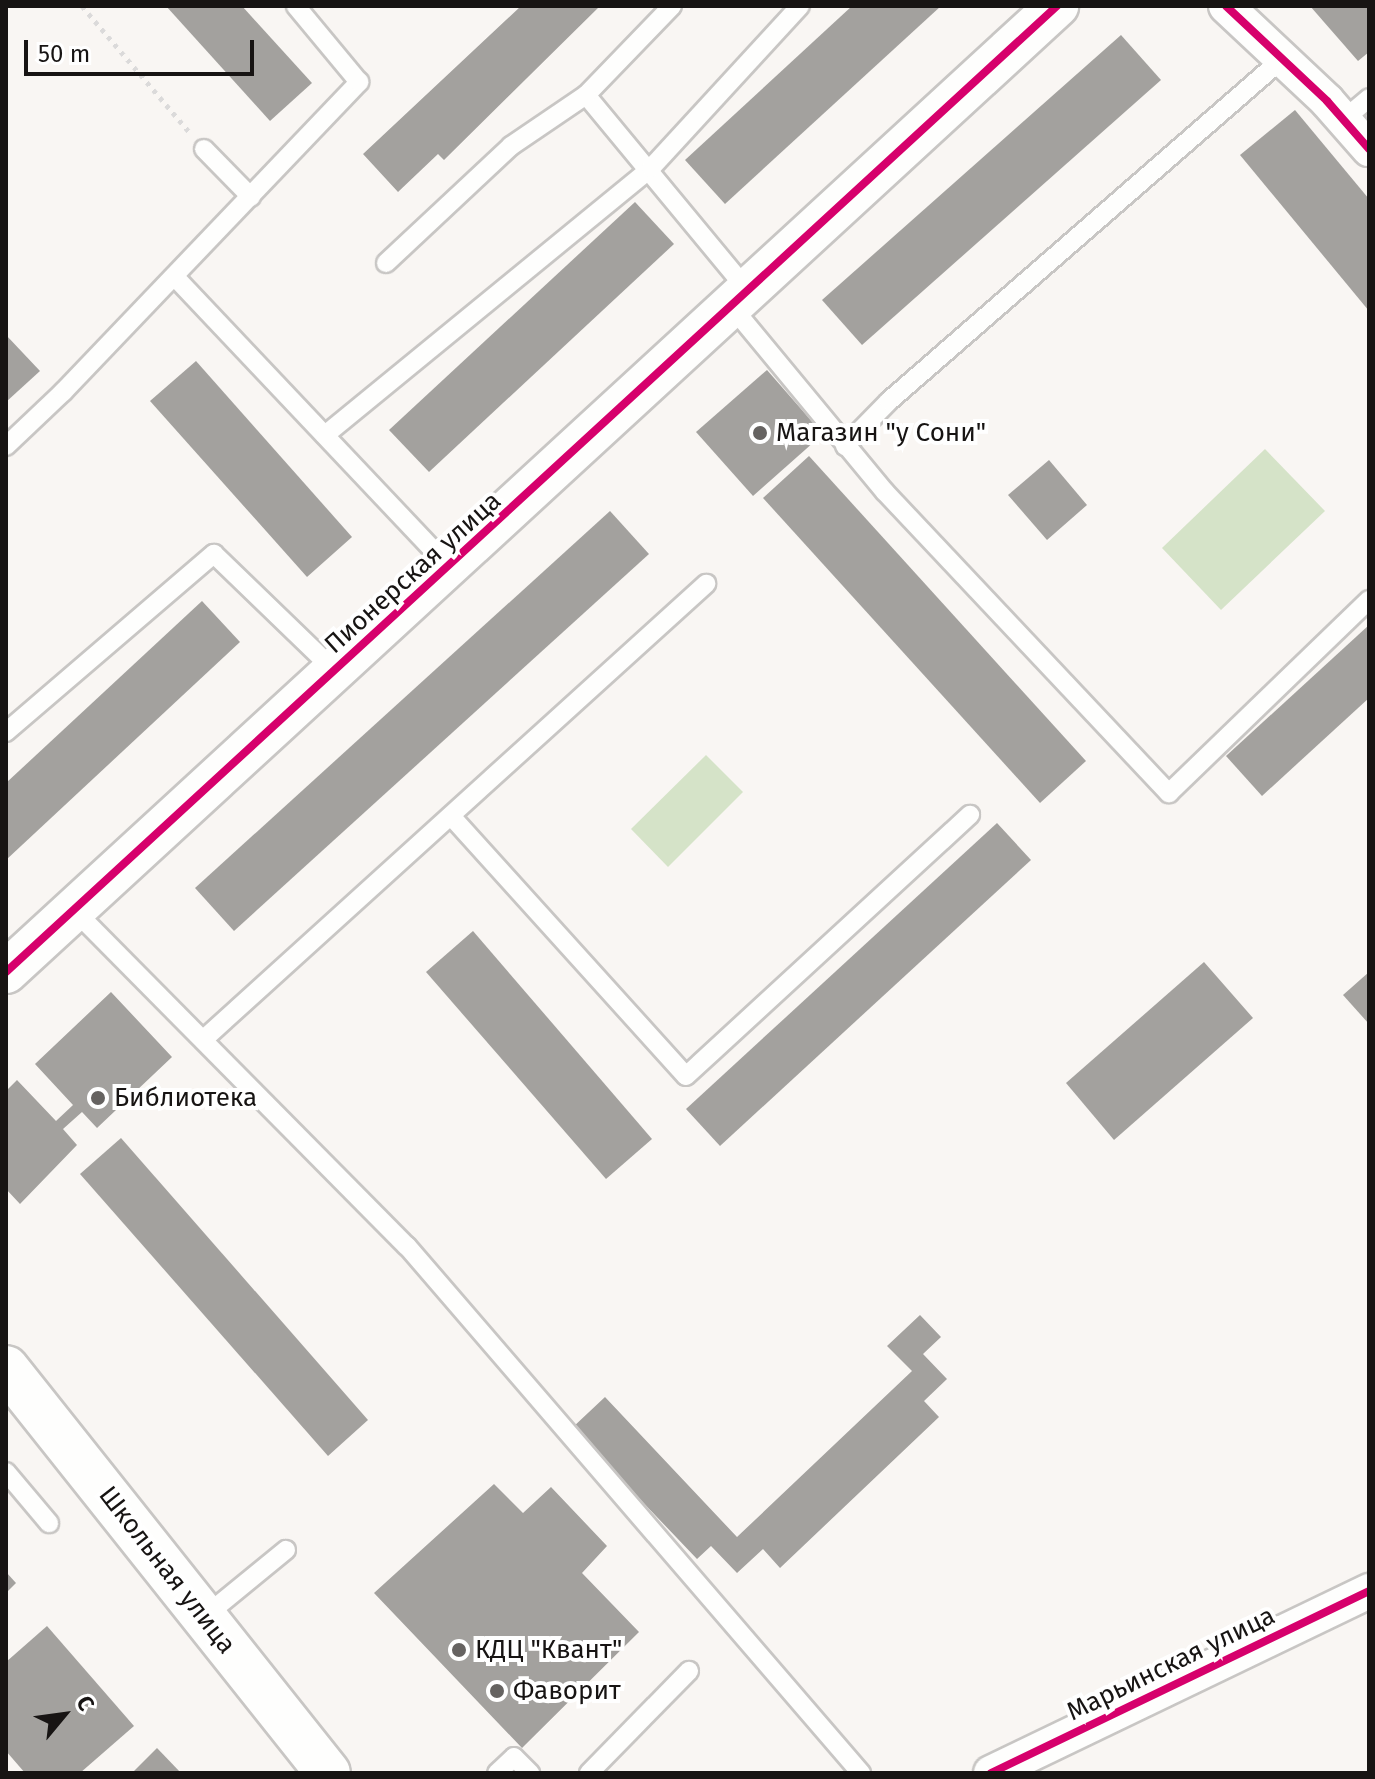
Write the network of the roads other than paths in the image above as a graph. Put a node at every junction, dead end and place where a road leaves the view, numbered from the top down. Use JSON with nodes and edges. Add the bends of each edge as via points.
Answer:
{"nodes":[{"id":1,"x":296,"y":6,"type":"edge"},
{"id":2,"x":672,"y":6,"type":"edge"},
{"id":3,"x":800,"y":6,"type":"edge"},
{"id":4,"x":1057,"y":6,"type":"edge"},
{"id":5,"x":1226,"y":6,"type":"edge"},
{"id":6,"x":1282,"y":59,"type":"junction"},
{"id":7,"x":586,"y":95,"type":"junction"},
{"id":8,"x":1356,"y":109,"type":"edge"},
{"id":9,"x":204,"y":149,"type":"road end"},
{"id":10,"x":1369,"y":149,"type":"edge"},
{"id":11,"x":651,"y":168,"type":"junction"},
{"id":12,"x":251,"y":197,"type":"junction"},
{"id":13,"x":386,"y":263,"type":"dead end"},
{"id":14,"x":175,"y":277,"type":"junction"},
{"id":15,"x":740,"y":300,"type":"junction"},
{"id":16,"x":325,"y":435,"type":"junction"},
{"id":17,"x":6,"y":446,"type":"edge"},
{"id":18,"x":845,"y":446,"type":"junction"},
{"id":19,"x":449,"y":567,"type":"junction"},
{"id":20,"x":706,"y":584,"type":"dead end"},
{"id":21,"x":1369,"y":600,"type":"edge"},
{"id":22,"x":335,"y":671,"type":"junction"},
{"id":23,"x":6,"y":732,"type":"edge"},
{"id":24,"x":970,"y":815,"type":"dead end"},
{"id":25,"x":451,"y":816,"type":"junction"},
{"id":26,"x":74,"y":910,"type":"junction"},
{"id":27,"x":6,"y":972,"type":"edge"},
{"id":28,"x":204,"y":1039,"type":"junction"},
{"id":29,"x":6,"y":1368,"type":"edge"},
{"id":30,"x":6,"y":1472,"type":"edge"},
{"id":31,"x":49,"y":1523,"type":"dead end"},
{"id":32,"x":286,"y":1550,"type":"dead end"},
{"id":33,"x":1369,"y":1591,"type":"edge"},
{"id":34,"x":204,"y":1617,"type":"junction"},
{"id":35,"x":689,"y":1671,"type":"dead end"},
{"id":36,"x":328,"y":1773,"type":"edge"},
{"id":37,"x":497,"y":1773,"type":"edge"},
{"id":38,"x":530,"y":1773,"type":"edge"},
{"id":39,"x":589,"y":1773,"type":"edge"},
{"id":40,"x":861,"y":1773,"type":"edge"},
{"id":41,"x":991,"y":1773,"type":"edge"}],
"edges":[{"from":1,"to":12,"type":"lane","via":[[359,82]]},
{"from":2,"to":7,"type":"lane"},
{"from":3,"to":11,"type":"lane"},
{"from":4,"to":15,"type":"street","name":"Пионерская улица"},
{"from":5,"to":6,"type":"street"},
{"from":6,"to":8,"type":"street"},
{"from":6,"to":18,"type":"lane","via":[[970,328]]},
{"from":7,"to":11,"type":"lane"},
{"from":7,"to":13,"type":"lane","via":[[511,146]]},
{"from":8,"to":10,"type":"street"},
{"from":9,"to":12,"type":"lane"},
{"from":11,"to":15,"type":"lane"},
{"from":11,"to":16,"type":"lane"},
{"from":12,"to":14,"type":"lane"},
{"from":14,"to":16,"type":"lane"},
{"from":14,"to":17,"type":"lane"},
{"from":15,"to":18,"type":"lane"},
{"from":15,"to":19,"type":"street","name":"Пионерская улица"},
{"from":16,"to":19,"type":"lane"},
{"from":18,"to":21,"type":"lane","via":[[1169,793]]},
{"from":19,"to":22,"type":"street","name":"Пионерская улица"},
{"from":20,"to":25,"type":"lane"},
{"from":22,"to":23,"type":"lane","via":[[214,554]]},
{"from":22,"to":26,"type":"street","name":"Пионерская улица"},
{"from":24,"to":25,"type":"lane","via":[[686,1076]]},
{"from":25,"to":28,"type":"lane"},
{"from":26,"to":27,"type":"street","name":"Пионерская улица"},
{"from":26,"to":28,"type":"lane"},
{"from":28,"to":40,"type":"lane","via":[[407,1246]]},
{"from":29,"to":34,"type":"main road","name":"Школьная улица"},
{"from":30,"to":31,"type":"lane"},
{"from":32,"to":34,"type":"lane"},
{"from":33,"to":41,"type":"street","name":"Марьинская улица"},
{"from":34,"to":36,"type":"main road","name":"Школьная улица"},
{"from":35,"to":39,"type":"lane"},
{"from":37,"to":38,"type":"lane","via":[[514,1757]]}]}
